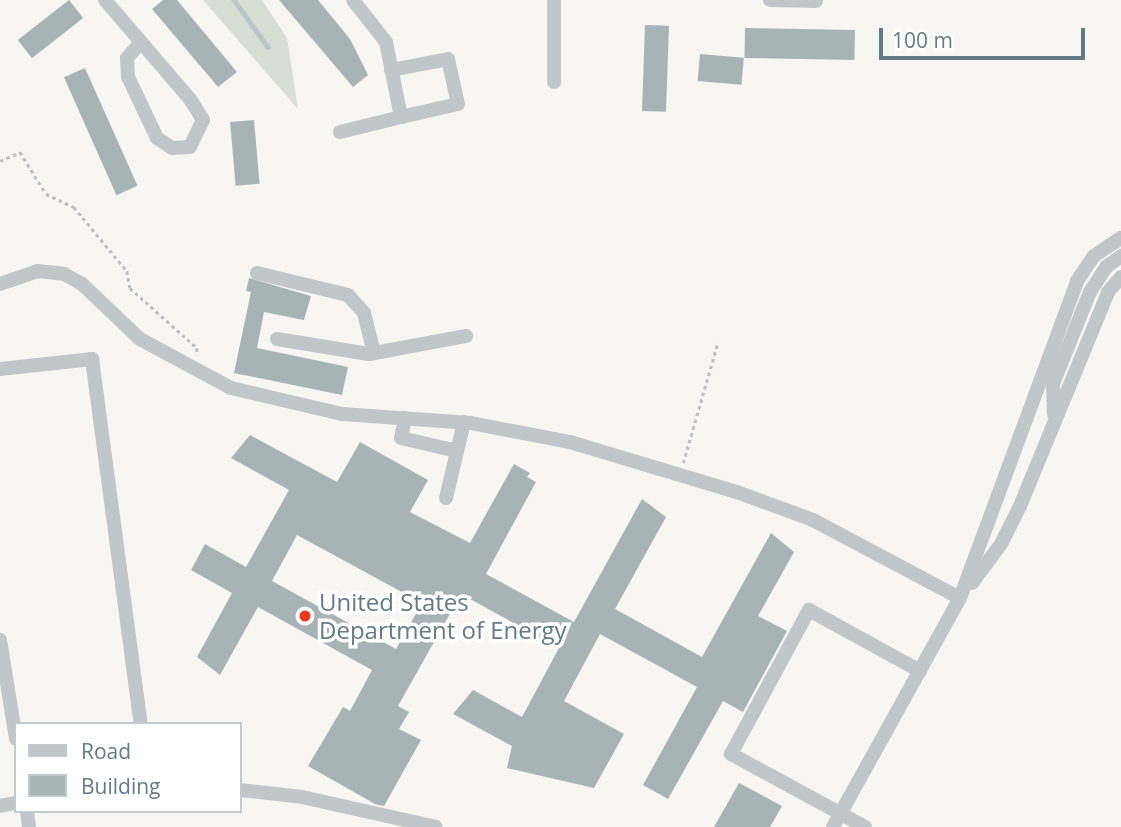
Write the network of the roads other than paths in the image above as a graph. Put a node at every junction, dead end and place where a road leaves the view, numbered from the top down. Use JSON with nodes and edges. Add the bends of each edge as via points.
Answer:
{"nodes":[{"id":1,"x":105,"y":0,"type":"edge"},
{"id":2,"x":353,"y":0,"type":"edge"},
{"id":3,"x":554,"y":0,"type":"edge"},
{"id":4,"x":770,"y":0,"type":"edge"},
{"id":5,"x":816,"y":1,"type":"edge"},
{"id":6,"x":141,"y":42,"type":"junction"},
{"id":7,"x":391,"y":70,"type":"junction"},
{"id":8,"x":554,"y":82,"type":"dead end"},
{"id":9,"x":401,"y":117,"type":"junction"},
{"id":10,"x":340,"y":132,"type":"dead end"},
{"id":11,"x":1121,"y":238,"type":"edge"},
{"id":12,"x":1121,"y":256,"type":"edge"},
{"id":13,"x":257,"y":273,"type":"dead end"},
{"id":14,"x":1121,"y":277,"type":"edge"},
{"id":15,"x":0,"y":284,"type":"edge"},
{"id":16,"x":466,"y":336,"type":"dead end"},
{"id":17,"x":277,"y":339,"type":"dead end"},
{"id":18,"x":374,"y":352,"type":"junction"},
{"id":19,"x":0,"y":369,"type":"edge"},
{"id":20,"x":405,"y":418,"type":"junction"},
{"id":21,"x":464,"y":422,"type":"junction"},
{"id":22,"x":1054,"y":422,"type":"junction"},
{"id":23,"x":457,"y":451,"type":"junction"},
{"id":24,"x":446,"y":498,"type":"dead end"},
{"id":25,"x":960,"y":598,"type":"junction"},
{"id":26,"x":0,"y":640,"type":"edge"},
{"id":27,"x":920,"y":671,"type":"junction"},
{"id":28,"x":141,"y":722,"type":"edge"},
{"id":29,"x":14,"y":727,"type":"edge"},
{"id":30,"x":242,"y":790,"type":"edge"},
{"id":31,"x":836,"y":821,"type":"edge"},
{"id":32,"x":436,"y":827,"type":"edge"},
{"id":33,"x":864,"y":827,"type":"edge"}],
"edges":[{"from":1,"to":6,"type":"street"},
{"from":2,"to":7,"type":"street","via":[[386,42]]},
{"from":3,"to":8,"type":"street"},
{"from":4,"to":5,"type":"street"},
{"from":6,"to":6,"type":"street","via":[[127,58],[128,77],[157,138],[172,148],[190,147],[202,120]]},
{"from":7,"to":9,"type":"street"},
{"from":7,"to":9,"type":"street","via":[[448,59],[458,104]]},
{"from":9,"to":10,"type":"street"},
{"from":11,"to":25,"type":"street","via":[[1094,256],[1077,281]]},
{"from":12,"to":22,"type":"street","via":[[1106,267],[1090,292],[1054,384]]},
{"from":13,"to":18,"type":"street","via":[[348,295],[364,313]]},
{"from":14,"to":22,"type":"street","via":[[1108,292]]},
{"from":15,"to":20,"type":"street","via":[[37,271],[64,274],[140,339],[230,388],[342,414]]},
{"from":16,"to":18,"type":"street"},
{"from":17,"to":18,"type":"street","via":[[341,352]]},
{"from":19,"to":28,"type":"street","via":[[92,359]]},
{"from":20,"to":21,"type":"street"},
{"from":20,"to":23,"type":"street","via":[[401,438]]},
{"from":21,"to":23,"type":"street"},
{"from":21,"to":25,"type":"street","via":[[570,442],[813,520]]},
{"from":22,"to":25,"type":"street","via":[[1001,544]]},
{"from":23,"to":24,"type":"street"},
{"from":25,"to":27,"type":"street"},
{"from":26,"to":29,"type":"street"},
{"from":27,"to":31,"type":"street"},
{"from":27,"to":31,"type":"street","via":[[809,610],[731,754]]},
{"from":30,"to":32,"type":"street","via":[[302,797]]},
{"from":31,"to":33,"type":"street"}]}
